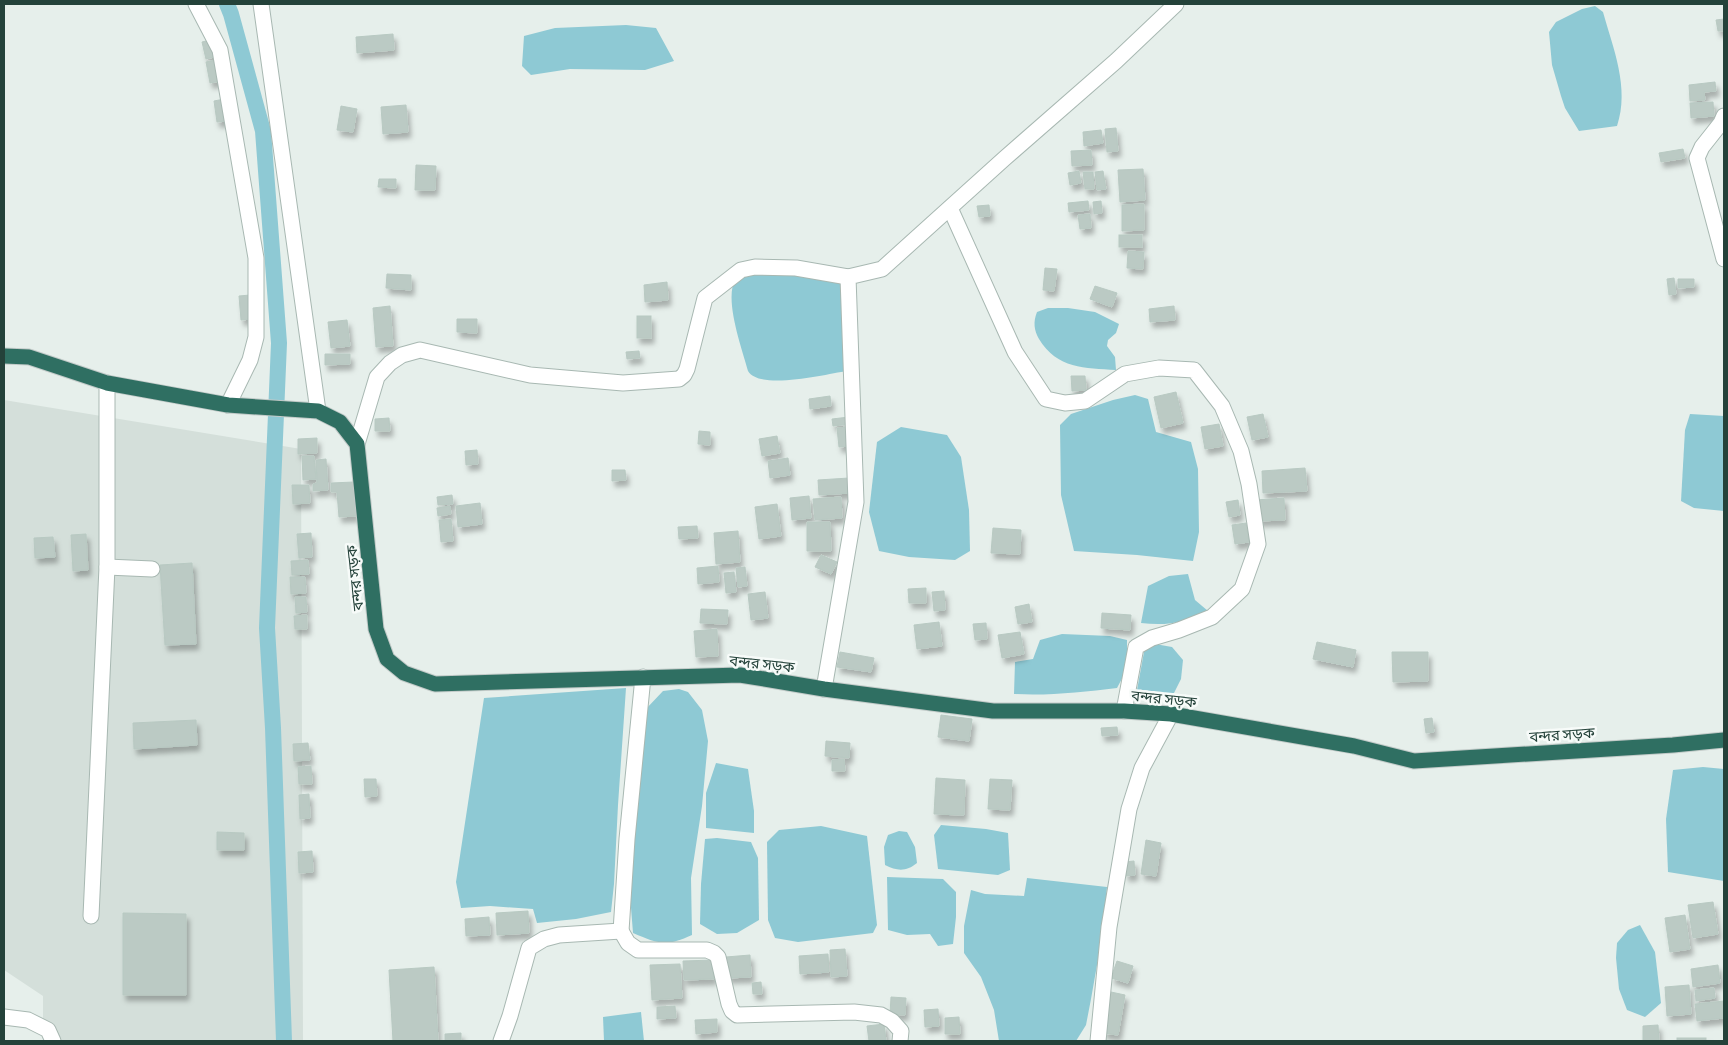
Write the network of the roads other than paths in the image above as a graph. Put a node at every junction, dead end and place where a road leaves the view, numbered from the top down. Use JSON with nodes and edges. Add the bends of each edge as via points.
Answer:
{"nodes":[{"id":1,"x":196,"y":4,"type":"edge"},
{"id":2,"x":261,"y":4,"type":"edge"},
{"id":3,"x":1176,"y":4,"type":"edge"},
{"id":4,"x":1724,"y":116,"type":"edge"},
{"id":5,"x":950,"y":208,"type":"junction"},
{"id":6,"x":1724,"y":259,"type":"edge"},
{"id":7,"x":848,"y":277,"type":"junction"},
{"id":8,"x":4,"y":356,"type":"edge"},
{"id":9,"x":107,"y":383,"type":"junction"},
{"id":10,"x":235,"y":405,"type":"junction"},
{"id":11,"x":318,"y":411,"type":"junction"},
{"id":12,"x":357,"y":444,"type":"junction"},
{"id":13,"x":107,"y":567,"type":"junction"},
{"id":14,"x":152,"y":569,"type":"dead end"},
{"id":15,"x":643,"y":677,"type":"junction"},
{"id":16,"x":824,"y":688,"type":"junction"},
{"id":17,"x":1124,"y":711,"type":"junction"},
{"id":18,"x":1171,"y":714,"type":"junction"},
{"id":19,"x":1724,"y":740,"type":"edge"},
{"id":20,"x":91,"y":916,"type":"dead end"},
{"id":21,"x":621,"y":931,"type":"junction"},
{"id":22,"x":4,"y":1017,"type":"edge"},
{"id":23,"x":53,"y":1041,"type":"edge"},
{"id":24,"x":501,"y":1041,"type":"edge"},
{"id":25,"x":900,"y":1041,"type":"edge"},
{"id":26,"x":1098,"y":1041,"type":"edge"}],
"edges":[{"from":1,"to":10,"type":"street","via":[[220,50],[256,258],[256,336]]},
{"from":2,"to":11,"type":"street"},
{"from":3,"to":5,"type":"street"},
{"from":4,"to":6,"type":"street","via":[[1697,158]]},
{"from":5,"to":7,"type":"street","via":[[882,269]]},
{"from":5,"to":17,"type":"street","via":[[1015,352],[1046,399],[1065,403],[1085,401],[1125,374],[1159,368],[1194,370],[1222,406],[1241,450],[1258,544],[1242,589],[1212,617],[1136,647]]},
{"from":7,"to":12,"type":"street","via":[[796,268],[741,270],[705,298],[687,369],[679,379],[623,383],[549,377],[420,350],[402,355],[377,377]]},
{"from":7,"to":16,"type":"street","via":[[856,502]]},
{"from":8,"to":9,"type":"highway","via":[[29,357]]},
{"from":9,"to":10,"type":"highway"},
{"from":9,"to":13,"type":"street"},
{"from":10,"to":11,"type":"highway"},
{"from":11,"to":12,"type":"highway","via":[[340,422]]},
{"from":12,"to":15,"type":"highway","name":"বন্দর সড়ক","via":[[376,629],[387,659],[404,673],[435,684]]},
{"from":13,"to":14,"type":"street"},
{"from":13,"to":20,"type":"street"},
{"from":15,"to":16,"type":"highway","name":"বন্দর সড়ক","via":[[740,675]]},
{"from":15,"to":21,"type":"street"},
{"from":16,"to":17,"type":"highway","name":"বন্দর সড়ক","via":[[993,711]]},
{"from":17,"to":18,"type":"highway","name":"বন্দর সড়ক"},
{"from":18,"to":19,"type":"highway","name":"বন্দর সড়ক","via":[[1354,746],[1414,761]]},
{"from":18,"to":26,"type":"street","via":[[1142,768],[1129,809],[1109,927]]},
{"from":21,"to":24,"type":"street","via":[[559,935],[529,948]]},
{"from":21,"to":25,"type":"street","via":[[628,943],[638,950],[707,950],[714,953],[718,957],[729,1004],[737,1014],[854,1012],[881,1015],[901,1031]]},
{"from":22,"to":23,"type":"street","via":[[28,1020],[42,1026]]}]}
